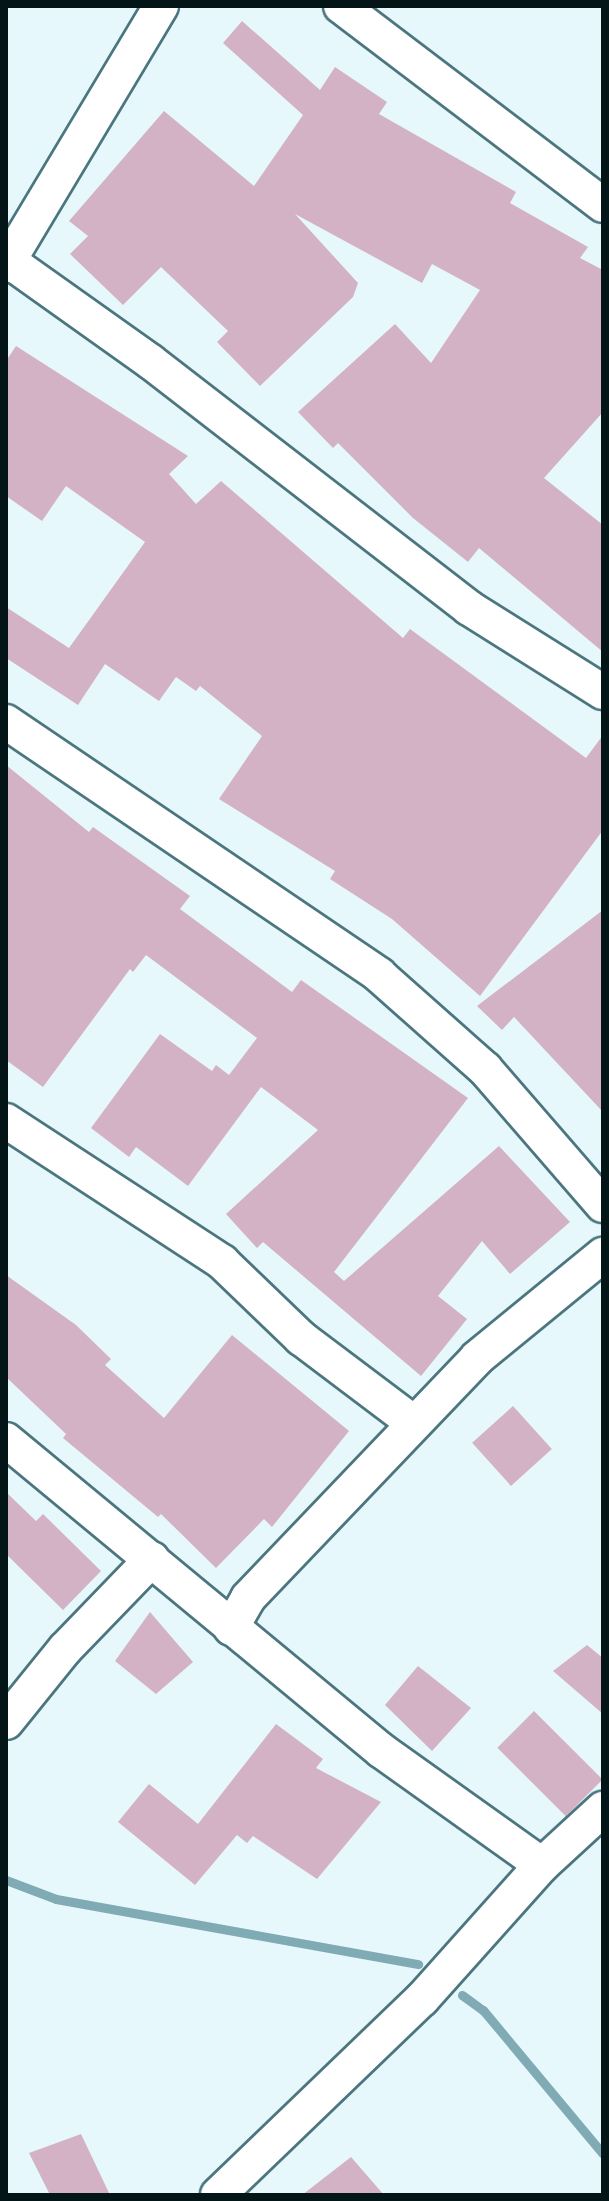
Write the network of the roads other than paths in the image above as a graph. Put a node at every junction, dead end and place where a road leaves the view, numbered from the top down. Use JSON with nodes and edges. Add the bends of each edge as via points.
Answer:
{"nodes":[{"id":1,"x":161,"y":6,"type":"edge"},
{"id":2,"x":341,"y":6,"type":"edge"},
{"id":3,"x":603,"y":205,"type":"edge"},
{"id":4,"x":8,"y":263,"type":"edge"},
{"id":5,"x":603,"y":692,"type":"edge"},
{"id":6,"x":6,"y":722,"type":"edge"},
{"id":7,"x":6,"y":1121,"type":"edge"},
{"id":8,"x":603,"y":1205,"type":"edge"},
{"id":9,"x":603,"y":1255,"type":"edge"},
{"id":10,"x":414,"y":1423,"type":"junction"},
{"id":11,"x":6,"y":1440,"type":"edge"},
{"id":12,"x":152,"y":1559,"type":"junction"},
{"id":13,"x":231,"y":1628,"type":"junction"},
{"id":14,"x":6,"y":1722,"type":"edge"},
{"id":15,"x":603,"y":1809,"type":"edge"},
{"id":16,"x":542,"y":1865,"type":"junction"},
{"id":17,"x":218,"y":2195,"type":"edge"}],
"edges":[{"from":1,"to":4,"type":"street"},
{"from":2,"to":3,"type":"street"},
{"from":4,"to":5,"type":"street","via":[[151,362],[469,608]]},
{"from":6,"to":8,"type":"street","via":[[264,892],[379,975],[485,1069]]},
{"from":7,"to":10,"type":"street","via":[[222,1262],[301,1338]]},
{"from":9,"to":10,"type":"street","via":[[477,1358]]},
{"from":10,"to":13,"type":"street","via":[[248,1598]]},
{"from":11,"to":12,"type":"street"},
{"from":12,"to":13,"type":"street"},
{"from":12,"to":14,"type":"street","via":[[65,1649]]},
{"from":13,"to":16,"type":"street","via":[[382,1751]]},
{"from":15,"to":16,"type":"street"},
{"from":16,"to":17,"type":"street","via":[[422,1999]]}]}
